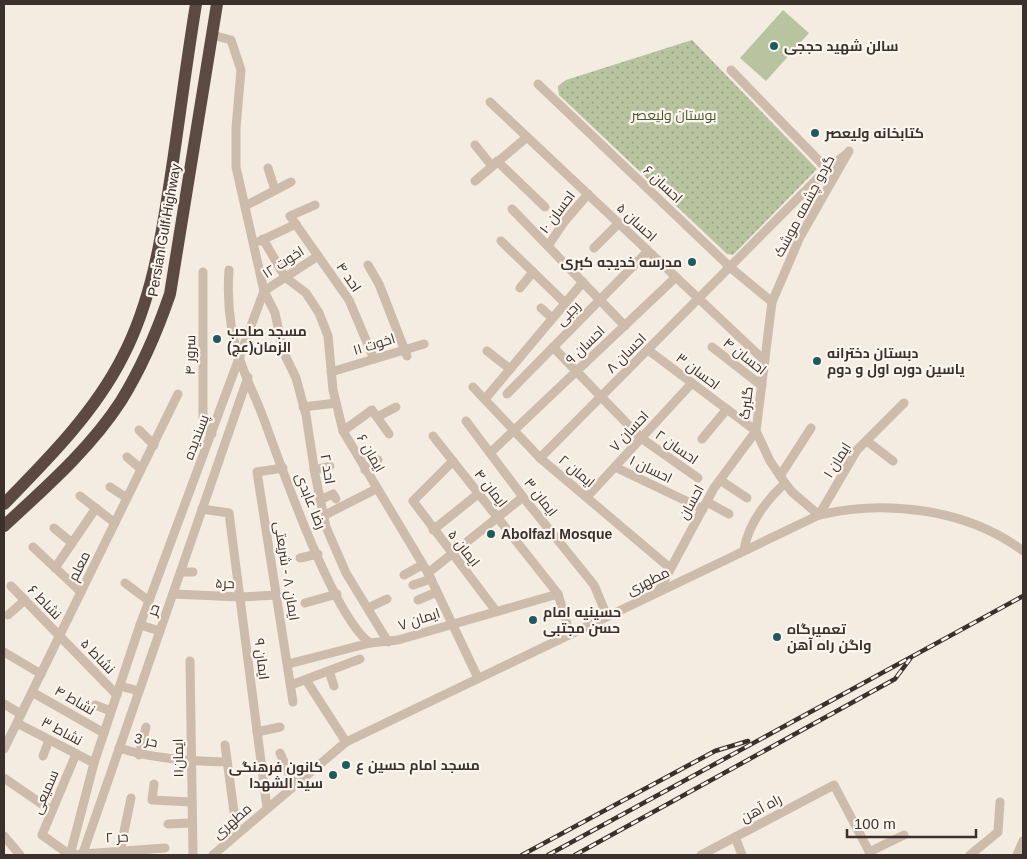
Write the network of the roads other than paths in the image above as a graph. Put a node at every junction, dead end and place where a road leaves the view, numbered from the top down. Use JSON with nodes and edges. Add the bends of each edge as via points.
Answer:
{"nodes":[{"id":1,"x":196,"y":4,"type":"edge"},
{"id":2,"x":217,"y":4,"type":"edge"},
{"id":3,"x":212,"y":35,"type":"junction"},
{"id":4,"x":731,"y":70,"type":"dead end"},
{"id":5,"x":538,"y":84,"type":"dead end"},
{"id":6,"x":490,"y":102,"type":"dead end"},
{"id":7,"x":527,"y":137,"type":"junction"},
{"id":8,"x":475,"y":145,"type":"dead end"},
{"id":9,"x":849,"y":151,"type":"joint"},
{"id":10,"x":495,"y":163,"type":"junction"},
{"id":11,"x":268,"y":168,"type":"dead end"},
{"id":12,"x":827,"y":169,"type":"junction"},
{"id":13,"x":474,"y":181,"type":"dead end"},
{"id":14,"x":291,"y":182,"type":"dead end"},
{"id":15,"x":275,"y":190,"type":"junction"},
{"id":16,"x":588,"y":194,"type":"junction"},
{"id":17,"x":315,"y":205,"type":"dead end"},
{"id":18,"x":245,"y":206,"type":"junction"},
{"id":19,"x":545,"y":207,"type":"dead end"},
{"id":20,"x":512,"y":209,"type":"dead end"},
{"id":21,"x":293,"y":220,"type":"junction"},
{"id":22,"x":619,"y":223,"type":"junction"},
{"id":23,"x":263,"y":239,"type":"junction"},
{"id":24,"x":501,"y":242,"type":"dead end"},
{"id":25,"x":254,"y":244,"type":"junction"},
{"id":26,"x":548,"y":246,"type":"junction"},
{"id":27,"x":594,"y":248,"type":"dead end"},
{"id":28,"x":648,"y":251,"type":"junction"},
{"id":29,"x":318,"y":256,"type":"junction"},
{"id":30,"x":368,"y":264,"type":"dead end"},
{"id":31,"x":731,"y":268,"type":"junction"},
{"id":32,"x":229,"y":270,"type":"dead end"},
{"id":33,"x":204,"y":272,"type":"dead end"},
{"id":34,"x":534,"y":272,"type":"junction"},
{"id":35,"x":285,"y":277,"type":"junction"},
{"id":36,"x":676,"y":277,"type":"junction"},
{"id":37,"x":583,"y":282,"type":"junction"},
{"id":38,"x":520,"y":288,"type":"dead end"},
{"id":39,"x":264,"y":291,"type":"junction"},
{"id":40,"x":700,"y":299,"type":"junction"},
{"id":41,"x":600,"y":300,"type":"junction"},
{"id":42,"x":565,"y":302,"type":"junction"},
{"id":43,"x":772,"y":302,"type":"junction"},
{"id":44,"x":541,"y":308,"type":"dead end"},
{"id":45,"x":552,"y":318,"type":"junction"},
{"id":46,"x":625,"y":326,"type":"junction"},
{"id":47,"x":424,"y":344,"type":"dead end"},
{"id":48,"x":712,"y":346,"type":"dead end"},
{"id":49,"x":553,"y":347,"type":"junction"},
{"id":50,"x":648,"y":350,"type":"junction"},
{"id":51,"x":487,"y":351,"type":"dead end"},
{"id":52,"x":406,"y":353,"type":"junction"},
{"id":53,"x":374,"y":359,"type":"junction"},
{"id":54,"x":240,"y":361,"type":"junction"},
{"id":55,"x":765,"y":361,"type":"junction"},
{"id":56,"x":510,"y":369,"type":"junction"},
{"id":57,"x":577,"y":371,"type":"junction"},
{"id":58,"x":331,"y":372,"type":"junction"},
{"id":59,"x":248,"y":377,"type":"junction"},
{"id":60,"x":692,"y":383,"type":"junction"},
{"id":61,"x":473,"y":386,"type":"dead end"},
{"id":62,"x":762,"y":386,"type":"junction"},
{"id":63,"x":178,"y":394,"type":"dead end"},
{"id":64,"x":507,"y":394,"type":"dead end"},
{"id":65,"x":601,"y":398,"type":"junction"},
{"id":66,"x":485,"y":399,"type":"junction"},
{"id":67,"x":336,"y":403,"type":"junction"},
{"id":68,"x":904,"y":403,"type":"dead end"},
{"id":69,"x":303,"y":407,"type":"junction"},
{"id":70,"x":396,"y":407,"type":"dead end"},
{"id":71,"x":727,"y":410,"type":"junction"},
{"id":72,"x":377,"y":416,"type":"junction"},
{"id":73,"x":466,"y":421,"type":"dead end"},
{"id":74,"x":811,"y":428,"type":"dead end"},
{"id":75,"x":139,"y":430,"type":"dead end"},
{"id":76,"x":343,"y":431,"type":"junction"},
{"id":77,"x":756,"y":431,"type":"junction"},
{"id":78,"x":514,"y":432,"type":"junction"},
{"id":79,"x":212,"y":434,"type":"junction"},
{"id":80,"x":390,"y":434,"type":"dead end"},
{"id":81,"x":433,"y":436,"type":"dead end"},
{"id":82,"x":641,"y":438,"type":"junction"},
{"id":83,"x":702,"y":438,"type":"dead end"},
{"id":84,"x":867,"y":441,"type":"junction"},
{"id":85,"x":154,"y":445,"type":"junction"},
{"id":86,"x":490,"y":453,"type":"junction"},
{"id":87,"x":127,"y":457,"type":"dead end"},
{"id":88,"x":540,"y":458,"type":"junction"},
{"id":89,"x":378,"y":460,"type":"dead end"},
{"id":90,"x":453,"y":461,"type":"junction"},
{"id":91,"x":893,"y":461,"type":"dead end"},
{"id":92,"x":330,"y":466,"type":"dead end"},
{"id":93,"x":615,"y":467,"type":"junction"},
{"id":94,"x":283,"y":468,"type":"junction"},
{"id":95,"x":141,"y":469,"type":"junction"},
{"id":96,"x":314,"y":470,"type":"junction"},
{"id":97,"x":365,"y":470,"type":"junction"},
{"id":98,"x":698,"y":478,"type":"dead end"},
{"id":99,"x":720,"y":480,"type":"junction"},
{"id":100,"x":783,"y":480,"type":"junction"},
{"id":101,"x":110,"y":487,"type":"dead end"},
{"id":102,"x":376,"y":489,"type":"junction"},
{"id":103,"x":478,"y":494,"type":"junction"},
{"id":104,"x":80,"y":496,"type":"dead end"},
{"id":105,"x":587,"y":497,"type":"junction"},
{"id":106,"x":127,"y":498,"type":"junction"},
{"id":107,"x":523,"y":498,"type":"junction"},
{"id":108,"x":747,"y":498,"type":"dead end"},
{"id":109,"x":336,"y":499,"type":"dead end"},
{"id":110,"x":320,"y":500,"type":"junction"},
{"id":111,"x":4,"y":504,"type":"edge"},
{"id":112,"x":705,"y":506,"type":"junction"},
{"id":113,"x":96,"y":508,"type":"junction"},
{"id":114,"x":202,"y":509,"type":"junction"},
{"id":115,"x":729,"y":514,"type":"dead end"},
{"id":116,"x":819,"y":515,"type":"junction"},
{"id":117,"x":323,"y":516,"type":"junction"},
{"id":118,"x":497,"y":518,"type":"junction"},
{"id":119,"x":115,"y":523,"type":"junction"},
{"id":120,"x":4,"y":526,"type":"edge"},
{"id":121,"x":54,"y":528,"type":"dead end"},
{"id":122,"x":433,"y":530,"type":"junction"},
{"id":123,"x":72,"y":543,"type":"junction"},
{"id":124,"x":33,"y":547,"type":"dead end"},
{"id":125,"x":744,"y":550,"type":"junction"},
{"id":126,"x":1023,"y":551,"type":"edge"},
{"id":127,"x":318,"y":554,"type":"junction"},
{"id":128,"x":451,"y":554,"type":"junction"},
{"id":129,"x":300,"y":558,"type":"dead end"},
{"id":130,"x":55,"y":568,"type":"junction"},
{"id":131,"x":670,"y":568,"type":"junction"},
{"id":132,"x":180,"y":572,"type":"junction"},
{"id":133,"x":193,"y":572,"type":"dead end"},
{"id":134,"x":427,"y":572,"type":"junction"},
{"id":135,"x":404,"y":575,"type":"dead end"},
{"id":136,"x":125,"y":583,"type":"dead end"},
{"id":137,"x":413,"y":585,"type":"dead end"},
{"id":138,"x":11,"y":586,"type":"dead end"},
{"id":139,"x":81,"y":592,"type":"junction"},
{"id":140,"x":437,"y":592,"type":"junction"},
{"id":141,"x":658,"y":592,"type":"junction"},
{"id":142,"x":173,"y":594,"type":"junction"},
{"id":143,"x":277,"y":594,"type":"junction"},
{"id":144,"x":337,"y":594,"type":"junction"},
{"id":145,"x":558,"y":594,"type":"junction"},
{"id":146,"x":240,"y":598,"type":"junction"},
{"id":147,"x":387,"y":599,"type":"dead end"},
{"id":148,"x":25,"y":600,"type":"junction"},
{"id":149,"x":418,"y":600,"type":"dead end"},
{"id":150,"x":149,"y":601,"type":"junction"},
{"id":151,"x":305,"y":603,"type":"dead end"},
{"id":152,"x":368,"y":608,"type":"junction"},
{"id":153,"x":496,"y":611,"type":"junction"},
{"id":154,"x":8,"y":615,"type":"dead end"},
{"id":155,"x":607,"y":616,"type":"junction"},
{"id":156,"x":453,"y":623,"type":"junction"},
{"id":157,"x":140,"y":625,"type":"junction"},
{"id":158,"x":160,"y":631,"type":"junction"},
{"id":159,"x":570,"y":634,"type":"junction"},
{"id":160,"x":59,"y":636,"type":"junction"},
{"id":161,"x":388,"y":642,"type":"junction"},
{"id":162,"x":370,"y":643,"type":"junction"},
{"id":163,"x":4,"y":652,"type":"edge"},
{"id":164,"x":360,"y":659,"type":"dead end"},
{"id":165,"x":190,"y":661,"type":"dead end"},
{"id":166,"x":288,"y":664,"type":"junction"},
{"id":167,"x":329,"y":671,"type":"junction"},
{"id":168,"x":41,"y":674,"type":"junction"},
{"id":169,"x":478,"y":678,"type":"junction"},
{"id":170,"x":306,"y":680,"type":"junction"},
{"id":171,"x":291,"y":685,"type":"junction"},
{"id":172,"x":334,"y":686,"type":"dead end"},
{"id":173,"x":118,"y":691,"type":"junction"},
{"id":174,"x":139,"y":691,"type":"junction"},
{"id":175,"x":32,"y":692,"type":"junction"},
{"id":176,"x":293,"y":702,"type":"dead end"},
{"id":177,"x":4,"y":704,"type":"edge"},
{"id":178,"x":95,"y":705,"type":"dead end"},
{"id":179,"x":111,"y":711,"type":"junction"},
{"id":180,"x":21,"y":714,"type":"junction"},
{"id":181,"x":16,"y":723,"type":"junction"},
{"id":182,"x":146,"y":727,"type":"dead end"},
{"id":183,"x":280,"y":727,"type":"dead end"},
{"id":184,"x":257,"y":732,"type":"junction"},
{"id":185,"x":104,"y":733,"type":"junction"},
{"id":186,"x":49,"y":740,"type":"junction"},
{"id":187,"x":346,"y":742,"type":"junction"},
{"id":188,"x":225,"y":745,"type":"dead end"},
{"id":189,"x":120,"y":748,"type":"junction"},
{"id":190,"x":4,"y":749,"type":"edge"},
{"id":191,"x":280,"y":753,"type":"dead end"},
{"id":192,"x":76,"y":754,"type":"junction"},
{"id":193,"x":139,"y":755,"type":"junction"},
{"id":194,"x":43,"y":756,"type":"dead end"},
{"id":195,"x":191,"y":762,"type":"junction"},
{"id":196,"x":226,"y":762,"type":"junction"},
{"id":197,"x":94,"y":763,"type":"junction"},
{"id":198,"x":4,"y":778,"type":"edge"},
{"id":199,"x":154,"y":784,"type":"dead end"},
{"id":200,"x":294,"y":785,"type":"junction"},
{"id":201,"x":131,"y":798,"type":"dead end"},
{"id":202,"x":192,"y":802,"type":"junction"},
{"id":203,"x":1000,"y":802,"type":"dead end"},
{"id":204,"x":267,"y":808,"type":"junction"},
{"id":205,"x":52,"y":810,"type":"junction"},
{"id":206,"x":192,"y":823,"type":"junction"},
{"id":207,"x":168,"y":824,"type":"dead end"},
{"id":208,"x":237,"y":834,"type":"junction"},
{"id":209,"x":904,"y":835,"type":"dead end"},
{"id":210,"x":4,"y":836,"type":"edge"},
{"id":211,"x":735,"y":837,"type":"junction"},
{"id":212,"x":1023,"y":841,"type":"edge"},
{"id":213,"x":165,"y":848,"type":"dead end"},
{"id":214,"x":120,"y":851,"type":"junction"},
{"id":215,"x":866,"y":852,"type":"edge"},
{"id":216,"x":83,"y":853,"type":"junction"},
{"id":217,"x":20,"y":855,"type":"edge"},
{"id":218,"x":70,"y":855,"type":"edge"},
{"id":219,"x":193,"y":855,"type":"edge"},
{"id":220,"x":213,"y":855,"type":"edge"},
{"id":221,"x":702,"y":855,"type":"edge"},
{"id":222,"x":742,"y":855,"type":"edge"},
{"id":223,"x":970,"y":855,"type":"edge"},
{"id":224,"x":1017,"y":855,"type":"edge"}],
"edges":[{"from":1,"to":111,"type":"highway","name":"Persian Gulf Highway","via":[[159,247],[138,324],[103,390],[50,456]]},
{"from":2,"to":3,"type":"highway","name":"Persian Gulf Highway"},
{"from":3,"to":18,"type":"street","via":[[231,40],[240,62],[236,167]]},
{"from":3,"to":120,"type":"highway","name":"Persian Gulf Highway","via":[[170,294],[157,333],[120,402],[96,434]]},
{"from":4,"to":12,"type":"street"},
{"from":5,"to":31,"type":"street","name":"احسان ۶"},
{"from":6,"to":7,"type":"street","name":"احسان ۵"},
{"from":7,"to":10,"type":"street"},
{"from":7,"to":16,"type":"street","name":"احسان ۵"},
{"from":8,"to":10,"type":"street"},
{"from":9,"to":12,"type":"street","name":"احسان ۸"},
{"from":9,"to":43,"type":"street","name":"گردو چشمه موشک","via":[[800,237]]},
{"from":10,"to":13,"type":"street"},
{"from":10,"to":19,"type":"street"},
{"from":11,"to":15,"type":"street"},
{"from":12,"to":31,"type":"street","name":"احسان ۸"},
{"from":14,"to":15,"type":"street"},
{"from":15,"to":18,"type":"street"},
{"from":16,"to":22,"type":"street","name":"احسان ۵"},
{"from":16,"to":26,"type":"street","name":"احسان ۱۰"},
{"from":17,"to":21,"type":"street"},
{"from":18,"to":25,"type":"street"},
{"from":20,"to":26,"type":"street"},
{"from":21,"to":23,"type":"street"},
{"from":21,"to":29,"type":"street","name":"احد ۴"},
{"from":22,"to":27,"type":"street"},
{"from":22,"to":28,"type":"street","name":"احسان ۵"},
{"from":23,"to":25,"type":"street"},
{"from":23,"to":35,"type":"street","name":"ایمان ۶"},
{"from":24,"to":34,"type":"street"},
{"from":25,"to":39,"type":"street"},
{"from":26,"to":37,"type":"street"},
{"from":28,"to":36,"type":"street","name":"احسان ۵"},
{"from":28,"to":41,"type":"street","name":"رجبی"},
{"from":29,"to":35,"type":"street","name":"اخوت ۱۲"},
{"from":29,"to":53,"type":"street","name":"احد ۴","via":[[349,300]]},
{"from":30,"to":52,"type":"street"},
{"from":31,"to":40,"type":"street","name":"احسان ۸"},
{"from":31,"to":43,"type":"street","name":"احسان ۶"},
{"from":32,"to":54,"type":"street","name":"رضا عابدی","via":[[231,323]]},
{"from":33,"to":79,"type":"street","name":"سرور ۴","via":[[203,424]]},
{"from":34,"to":38,"type":"street"},
{"from":34,"to":42,"type":"street"},
{"from":35,"to":39,"type":"street","name":"اخوت ۱۲"},
{"from":35,"to":58,"type":"street","name":"ایمان ۶","via":[[306,293],[320,313],[328,336]]},
{"from":36,"to":40,"type":"street","name":"احسان ۵"},
{"from":36,"to":46,"type":"street","name":"احسان ۹"},
{"from":37,"to":41,"type":"street"},
{"from":37,"to":42,"type":"street","name":"رجبی"},
{"from":39,"to":54,"type":"street","name":"پسندیده"},
{"from":39,"to":69,"type":"street","name":"احد ۲","via":[[275,313],[283,352],[296,378]]},
{"from":40,"to":50,"type":"street","name":"احسان ۸"},
{"from":40,"to":55,"type":"street","name":"احسان ۵"},
{"from":41,"to":46,"type":"street"},
{"from":41,"to":49,"type":"street","name":"رجبی"},
{"from":42,"to":45,"type":"street","name":"رجبی"},
{"from":43,"to":55,"type":"street","name":"گلبرگ"},
{"from":44,"to":45,"type":"street"},
{"from":45,"to":56,"type":"street","name":"رجبی"},
{"from":46,"to":57,"type":"street","name":"احسان ۹"},
{"from":47,"to":52,"type":"street","name":"اخوت ۱۱"},
{"from":48,"to":62,"type":"street","name":"احسان ۴"},
{"from":49,"to":57,"type":"street","name":"احسان ۲"},
{"from":49,"to":64,"type":"street","name":"رجبی"},
{"from":50,"to":60,"type":"street","name":"احسان ۳"},
{"from":50,"to":65,"type":"street","name":"احسان ۸"},
{"from":51,"to":56,"type":"street"},
{"from":52,"to":53,"type":"street","name":"اخوت ۱۱"},
{"from":53,"to":58,"type":"street","name":"اخوت ۱۱"},
{"from":54,"to":59,"type":"street","name":"رضا عابدی"},
{"from":54,"to":79,"type":"street","name":"پسندیده"},
{"from":55,"to":62,"type":"street","name":"گلبرگ"},
{"from":56,"to":66,"type":"street","name":"رجبی"},
{"from":57,"to":65,"type":"street","name":"احسان ۲"},
{"from":57,"to":78,"type":"street","name":"احسان ۹"},
{"from":58,"to":67,"type":"street","name":"ایمان ۶"},
{"from":59,"to":94,"type":"street","name":"رضا عابدی"},
{"from":59,"to":114,"type":"street","name":"حر"},
{"from":60,"to":71,"type":"street","name":"احسان ۳"},
{"from":60,"to":82,"type":"street","name":"احسان ۷"},
{"from":61,"to":66,"type":"street","name":"ایمان ۲"},
{"from":62,"to":77,"type":"street","name":"گلبرگ"},
{"from":63,"to":85,"type":"street","name":"معلم"},
{"from":65,"to":82,"type":"street","name":"احسان ۲"},
{"from":65,"to":88,"type":"street","name":"احسان ۸"},
{"from":66,"to":78,"type":"street","name":"ایمان ۲"},
{"from":67,"to":69,"type":"street"},
{"from":67,"to":76,"type":"street","name":"ایمان ۶"},
{"from":68,"to":84,"type":"street","name":"ایمان ۱"},
{"from":69,"to":96,"type":"street","name":"احد ۲"},
{"from":70,"to":72,"type":"street"},
{"from":71,"to":77,"type":"street","name":"احسان ۳"},
{"from":71,"to":83,"type":"street"},
{"from":72,"to":76,"type":"street","via":[[372,410]]},
{"from":72,"to":80,"type":"street"},
{"from":73,"to":86,"type":"street","name":"ایمان ۳"},
{"from":74,"to":100,"type":"street"},
{"from":75,"to":85,"type":"street"},
{"from":76,"to":97,"type":"street","name":"ایمان ۶"},
{"from":77,"to":99,"type":"street","name":"احسان"},
{"from":77,"to":100,"type":"street","name":"گلبرگ"},
{"from":78,"to":86,"type":"street","name":"احسان ۹"},
{"from":78,"to":88,"type":"street","name":"ایمان ۲"},
{"from":79,"to":150,"type":"street","name":"پسندیده"},
{"from":81,"to":90,"type":"street","name":"ایمان ۴"},
{"from":82,"to":93,"type":"street","name":"احسان ۷"},
{"from":82,"to":98,"type":"street","name":"احسان ۲"},
{"from":84,"to":91,"type":"street"},
{"from":84,"to":116,"type":"street","name":"ایمان ۱","via":[[857,450]]},
{"from":85,"to":95,"type":"street","name":"معلم"},
{"from":86,"to":107,"type":"street","name":"ایمان ۳"},
{"from":87,"to":95,"type":"street"},
{"from":88,"to":105,"type":"street","name":"ایمان ۲"},
{"from":89,"to":97,"type":"street"},
{"from":90,"to":103,"type":"street","name":"ایمان ۴"},
{"from":90,"to":122,"type":"street","name":"ایمان ۵","via":[[413,502]]},
{"from":92,"to":96,"type":"street"},
{"from":93,"to":105,"type":"street","name":"احسان ۷"},
{"from":93,"to":112,"type":"street","name":"احسان ۱"},
{"from":94,"to":127,"type":"street","name":"رضا عابدی"},
{"from":94,"to":143,"type":"street","name":"ایمان ۸ - شریعتی","via":[[257,472]]},
{"from":95,"to":106,"type":"street","name":"معلم"},
{"from":96,"to":110,"type":"street","name":"احد ۲"},
{"from":97,"to":102,"type":"street","name":"ایمان ۶"},
{"from":99,"to":108,"type":"street"},
{"from":99,"to":112,"type":"street","name":"احسان"},
{"from":100,"to":116,"type":"street","name":"گلبرگ"},
{"from":100,"to":125,"type":"street","via":[[760,511],[746,538]]},
{"from":101,"to":106,"type":"street"},
{"from":102,"to":117,"type":"street"},
{"from":102,"to":134,"type":"street","name":"ایمان ۶"},
{"from":103,"to":118,"type":"street","name":"ایمان ۴"},
{"from":103,"to":122,"type":"street"},
{"from":104,"to":113,"type":"street"},
{"from":105,"to":131,"type":"street","name":"ایمان ۲"},
{"from":106,"to":119,"type":"street","name":"معلم"},
{"from":107,"to":118,"type":"street"},
{"from":107,"to":155,"type":"street","name":"ایمان ۳","via":[[594,585]]},
{"from":109,"to":110,"type":"street","via":[[333,494]]},
{"from":110,"to":117,"type":"street","name":"احد ۲"},
{"from":112,"to":115,"type":"street","name":"احسان ۱"},
{"from":112,"to":131,"type":"street","name":"احسان"},
{"from":113,"to":119,"type":"street"},
{"from":113,"to":123,"type":"street"},
{"from":114,"to":132,"type":"street","name":"حر"},
{"from":114,"to":146,"type":"street","name":"ایمان ۹","via":[[229,513]]},
{"from":116,"to":125,"type":"street","name":"مطهری"},
{"from":116,"to":126,"type":"street","name":"مطهری","via":[[868,506],[912,510],[979,526],[1004,537]]},
{"from":117,"to":152,"type":"street","name":"احد ۲","via":[[346,573]]},
{"from":118,"to":128,"type":"street"},
{"from":118,"to":145,"type":"street","name":"ایمان ۴"},
{"from":119,"to":139,"type":"street","name":"معلم"},
{"from":121,"to":123,"type":"street"},
{"from":122,"to":128,"type":"street","name":"ایمان ۵"},
{"from":123,"to":130,"type":"street"},
{"from":124,"to":130,"type":"street"},
{"from":125,"to":141,"type":"street","name":"مطهری"},
{"from":127,"to":129,"type":"street"},
{"from":127,"to":144,"type":"street","name":"رضا عابدی"},
{"from":128,"to":134,"type":"street"},
{"from":128,"to":153,"type":"street","name":"ایمان ۵"},
{"from":130,"to":139,"type":"street"},
{"from":131,"to":141,"type":"street","name":"احسان"},
{"from":132,"to":133,"type":"street"},
{"from":132,"to":142,"type":"street","name":"حر"},
{"from":134,"to":135,"type":"street"},
{"from":134,"to":137,"type":"street"},
{"from":134,"to":140,"type":"street","name":"ایمان ۶"},
{"from":136,"to":150,"type":"street"},
{"from":138,"to":148,"type":"street","name":"نشاط ۶"},
{"from":139,"to":160,"type":"street","name":"معلم"},
{"from":140,"to":149,"type":"street"},
{"from":140,"to":156,"type":"street","name":"ایمان ۶"},
{"from":141,"to":155,"type":"street","name":"مطهری"},
{"from":142,"to":146,"type":"street","name":"حر۵"},
{"from":142,"to":158,"type":"street","name":"حر"},
{"from":143,"to":146,"type":"street","name":"حر۵"},
{"from":143,"to":166,"type":"street","name":"ایمان ۸ - شریعتی"},
{"from":144,"to":151,"type":"street"},
{"from":144,"to":162,"type":"street","name":"رضا عابدی","via":[[360,636]]},
{"from":145,"to":153,"type":"street","name":"ایمان ۷"},
{"from":145,"to":159,"type":"street","name":"ایمان ۴"},
{"from":146,"to":184,"type":"street","name":"ایمان ۹"},
{"from":147,"to":152,"type":"street"},
{"from":148,"to":154,"type":"street"},
{"from":148,"to":160,"type":"street","name":"نشاط ۶"},
{"from":150,"to":157,"type":"street","name":"پسندیده"},
{"from":152,"to":161,"type":"street","name":"احد ۲"},
{"from":153,"to":156,"type":"street","name":"ایمان ۷"},
{"from":155,"to":159,"type":"street","name":"مطهری"},
{"from":156,"to":161,"type":"street","name":"ایمان ۷"},
{"from":156,"to":169,"type":"street","name":"ایمان ۶"},
{"from":157,"to":158,"type":"street"},
{"from":157,"to":173,"type":"street","name":"پسندیده"},
{"from":158,"to":174,"type":"street","name":"حر"},
{"from":159,"to":169,"type":"street","name":"مطهری"},
{"from":160,"to":168,"type":"street","name":"معلم"},
{"from":160,"to":173,"type":"street","name":"نشاط ۵"},
{"from":161,"to":162,"type":"street","name":"ایمان ۷"},
{"from":162,"to":166,"type":"street","name":"ایمان ۷"},
{"from":163,"to":168,"type":"street"},
{"from":164,"to":167,"type":"street"},
{"from":165,"to":195,"type":"street","name":"ایمان۱۱"},
{"from":166,"to":171,"type":"street","name":"ایمان ۸ - شریعتی"},
{"from":167,"to":170,"type":"street"},
{"from":167,"to":172,"type":"street"},
{"from":168,"to":175,"type":"street","name":"معلم"},
{"from":169,"to":187,"type":"street","name":"مطهری"},
{"from":170,"to":171,"type":"street"},
{"from":170,"to":187,"type":"street"},
{"from":171,"to":176,"type":"street","name":"ایمان ۸ - شریعتی"},
{"from":173,"to":174,"type":"street"},
{"from":173,"to":179,"type":"street","name":"پسندیده"},
{"from":174,"to":189,"type":"street","name":"حر"},
{"from":175,"to":180,"type":"street","name":"معلم"},
{"from":175,"to":185,"type":"street","name":"نشاط ۴"},
{"from":177,"to":180,"type":"street"},
{"from":178,"to":179,"type":"street"},
{"from":179,"to":185,"type":"street","name":"پسندیده"},
{"from":180,"to":181,"type":"street","name":"معلم"},
{"from":181,"to":186,"type":"street","name":"نشاط ۳"},
{"from":181,"to":190,"type":"street","name":"معلم"},
{"from":182,"to":193,"type":"street"},
{"from":183,"to":184,"type":"street"},
{"from":184,"to":204,"type":"street","name":"ایمان ۹"},
{"from":185,"to":197,"type":"street","name":"پسندیده"},
{"from":186,"to":192,"type":"street","name":"نشاط ۳"},
{"from":186,"to":194,"type":"street"},
{"from":187,"to":200,"type":"street","name":"مطهری"},
{"from":188,"to":196,"type":"street"},
{"from":189,"to":193,"type":"street","name":"حر 3"},
{"from":189,"to":216,"type":"street","name":"حر"},
{"from":191,"to":200,"type":"street"},
{"from":192,"to":197,"type":"street","name":"نشاط ۳"},
{"from":192,"to":205,"type":"street","name":"سمیعی"},
{"from":193,"to":195,"type":"street","name":"حر 3"},
{"from":195,"to":196,"type":"street","name":"حر 3"},
{"from":195,"to":202,"type":"street","name":"ایمان۱۱"},
{"from":196,"to":208,"type":"street"},
{"from":197,"to":218,"type":"street","name":"پسندیده"},
{"from":198,"to":205,"type":"street"},
{"from":199,"to":202,"type":"street","via":[[152,800]]},
{"from":200,"to":204,"type":"street","name":"مطهری"},
{"from":201,"to":214,"type":"street","via":[[130,826]]},
{"from":202,"to":206,"type":"street","name":"ایمان۱۱"},
{"from":203,"to":223,"type":"street","via":[[998,832]]},
{"from":204,"to":208,"type":"street","name":"مطهری"},
{"from":205,"to":218,"type":"street","name":"سمیعی","via":[[42,836]]},
{"from":206,"to":207,"type":"street"},
{"from":206,"to":219,"type":"street","name":"ایمان۱۱"},
{"from":208,"to":220,"type":"street","name":"مطهری"},
{"from":209,"to":215,"type":"street"},
{"from":210,"to":217,"type":"street"},
{"from":211,"to":215,"type":"street","name":"راه آهن","via":[[834,785]]},
{"from":211,"to":221,"type":"street","name":"راه آهن"},
{"from":211,"to":222,"type":"street"},
{"from":212,"to":224,"type":"street"},
{"from":213,"to":214,"type":"street","name":"حر ۲"},
{"from":214,"to":216,"type":"street","name":"حر ۲"},
{"from":216,"to":218,"type":"street","name":"حر ۲"}]}
